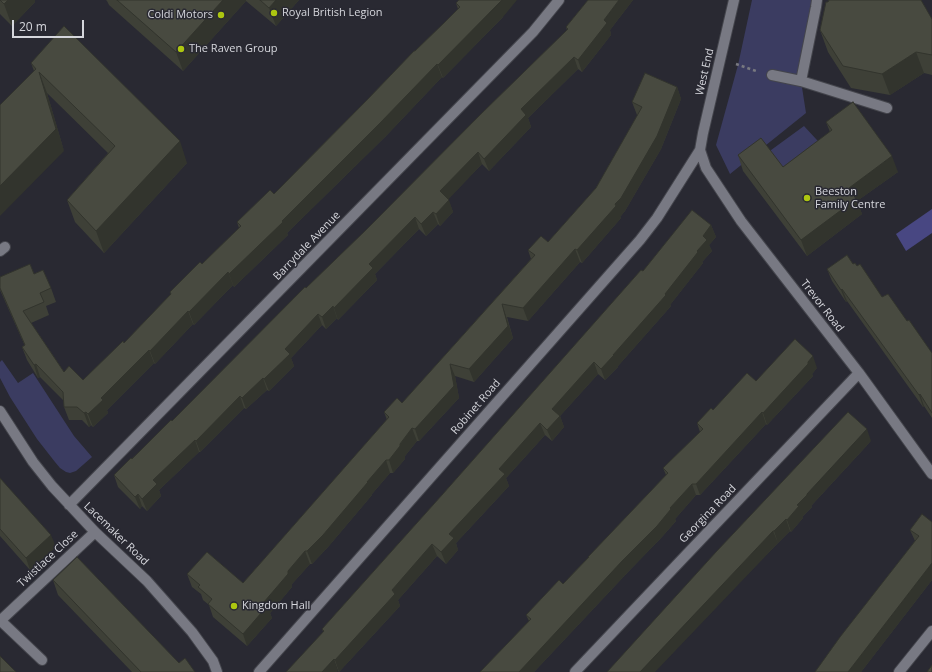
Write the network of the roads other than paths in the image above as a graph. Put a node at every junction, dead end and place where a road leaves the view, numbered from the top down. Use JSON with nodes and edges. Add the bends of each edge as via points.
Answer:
{"nodes":[{"id":1,"x":559,"y":0,"type":"edge"},
{"id":2,"x":734,"y":0,"type":"edge"},
{"id":3,"x":817,"y":0,"type":"edge"},
{"id":4,"x":772,"y":75,"type":"road end"},
{"id":5,"x":801,"y":81,"type":"junction"},
{"id":6,"x":887,"y":108,"type":"dead end"},
{"id":7,"x":700,"y":150,"type":"junction"},
{"id":8,"x":859,"y":373,"type":"junction"},
{"id":9,"x":0,"y":411,"type":"edge"},
{"id":10,"x":932,"y":474,"type":"edge"},
{"id":11,"x":69,"y":505,"type":"junction"},
{"id":12,"x":95,"y":532,"type":"junction"},
{"id":13,"x":0,"y":620,"type":"edge"},
{"id":14,"x":932,"y":631,"type":"edge"},
{"id":15,"x":42,"y":660,"type":"dead end"},
{"id":16,"x":217,"y":672,"type":"edge"},
{"id":17,"x":259,"y":672,"type":"edge"},
{"id":18,"x":575,"y":672,"type":"edge"},
{"id":19,"x":899,"y":672,"type":"edge"}],
"edges":[{"from":1,"to":11,"type":"street","name":"Barrydale Avenue","via":[[533,32]]},
{"from":2,"to":7,"type":"street","name":"West End"},
{"from":3,"to":5,"type":"street"},
{"from":4,"to":5,"type":"street"},
{"from":5,"to":6,"type":"street"},
{"from":7,"to":8,"type":"street","name":"Trevor Road","via":[[713,181],[741,221]]},
{"from":7,"to":17,"type":"street","name":"Robinet Road","via":[[640,240]]},
{"from":8,"to":10,"type":"street","name":"Trevor Road"},
{"from":8,"to":18,"type":"street","name":"Georgina Road"},
{"from":9,"to":11,"type":"street","name":"Lacemaker Road","via":[[33,462]]},
{"from":11,"to":12,"type":"street","name":"Lacemaker Road"},
{"from":12,"to":13,"type":"street","name":"Twistlace Close"},
{"from":12,"to":16,"type":"street","name":"Lacemaker Road","via":[[147,582],[187,626],[213,661]]},
{"from":13,"to":15,"type":"street","name":"Twistlace Close"},
{"from":14,"to":19,"type":"street"}]}
